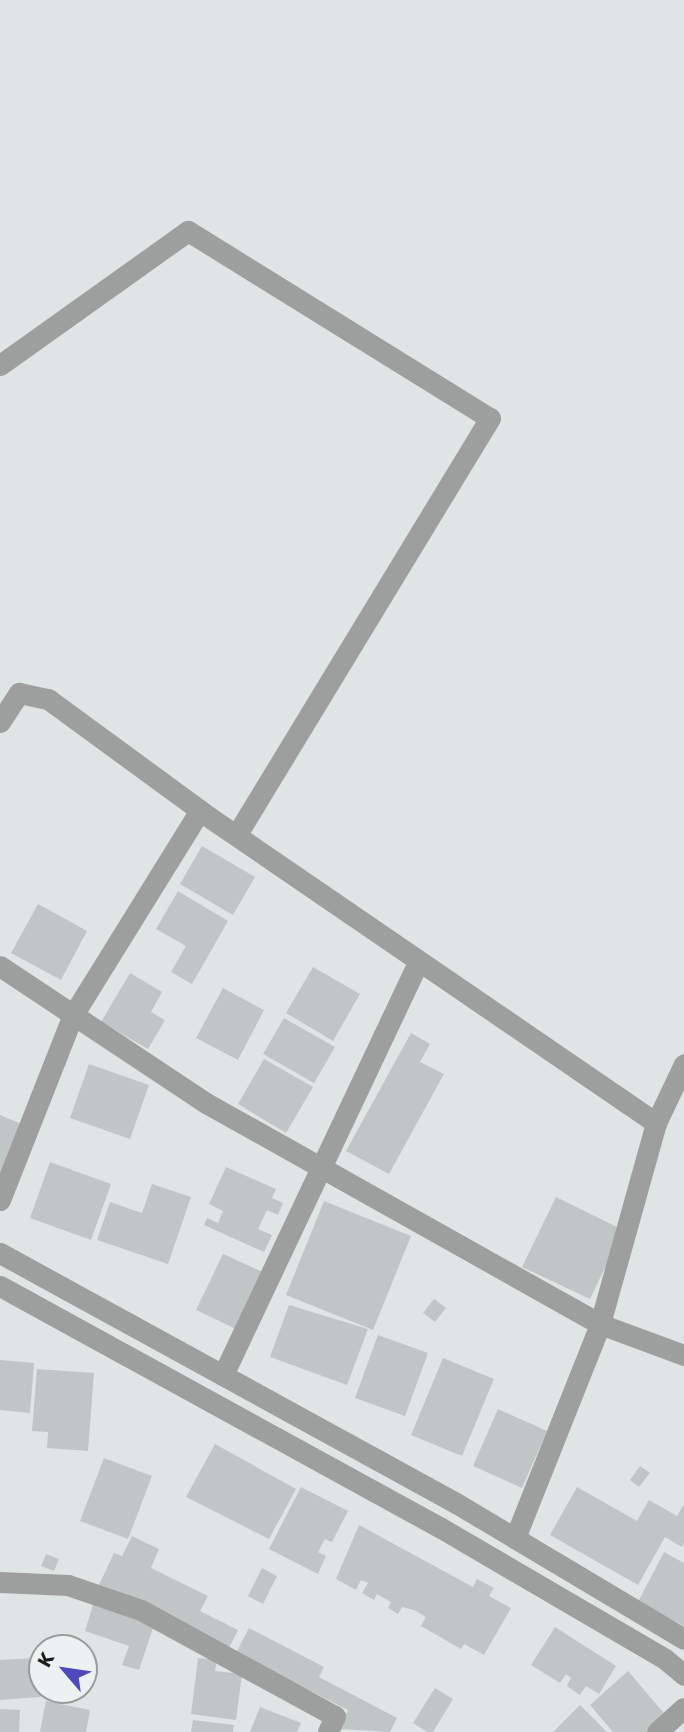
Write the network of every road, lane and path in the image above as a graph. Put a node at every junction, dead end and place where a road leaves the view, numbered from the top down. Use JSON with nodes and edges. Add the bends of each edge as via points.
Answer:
{"nodes":[{"id":1,"x":0,"y":365,"type":"edge"},
{"id":2,"x":0,"y":722,"type":"edge"},
{"id":3,"x":200,"y":810,"type":"junction"},
{"id":4,"x":236,"y":835,"type":"junction"},
{"id":5,"x":419,"y":961,"type":"junction"},
{"id":6,"x":0,"y":967,"type":"edge"},
{"id":7,"x":74,"y":1015,"type":"junction"},
{"id":8,"x":684,"y":1064,"type":"edge"},
{"id":9,"x":656,"y":1123,"type":"junction"},
{"id":10,"x":321,"y":1167,"type":"junction"},
{"id":11,"x":0,"y":1200,"type":"edge"},
{"id":12,"x":0,"y":1253,"type":"edge"},
{"id":13,"x":0,"y":1286,"type":"edge"},
{"id":14,"x":600,"y":1324,"type":"junction"},
{"id":15,"x":684,"y":1355,"type":"edge"},
{"id":16,"x":223,"y":1375,"type":"junction"},
{"id":17,"x":515,"y":1538,"type":"junction"},
{"id":18,"x":0,"y":1582,"type":"edge"},
{"id":19,"x":684,"y":1639,"type":"edge"},
{"id":20,"x":684,"y":1675,"type":"edge"},
{"id":21,"x":684,"y":1708,"type":"edge"},
{"id":22,"x":328,"y":1732,"type":"edge"},
{"id":23,"x":657,"y":1732,"type":"edge"}],
"edges":[{"from":1,"to":4,"type":"street","via":[[188,231],[490,418]]},
{"from":2,"to":3,"type":"street","via":[[19,693],[48,699]]},
{"from":3,"to":4,"type":"street"},
{"from":3,"to":7,"type":"street"},
{"from":4,"to":5,"type":"street"},
{"from":5,"to":9,"type":"street"},
{"from":5,"to":10,"type":"street"},
{"from":6,"to":7,"type":"street"},
{"from":7,"to":10,"type":"street","via":[[206,1103]]},
{"from":7,"to":11,"type":"street"},
{"from":8,"to":9,"type":"street"},
{"from":9,"to":14,"type":"street"},
{"from":10,"to":14,"type":"street"},
{"from":10,"to":16,"type":"street"},
{"from":12,"to":16,"type":"street"},
{"from":13,"to":20,"type":"street","via":[[441,1528]]},
{"from":14,"to":15,"type":"street"},
{"from":14,"to":17,"type":"street"},
{"from":16,"to":17,"type":"street"},
{"from":17,"to":19,"type":"street"},
{"from":18,"to":22,"type":"street","via":[[68,1585],[141,1610],[335,1716]]},
{"from":21,"to":23,"type":"street"}]}
